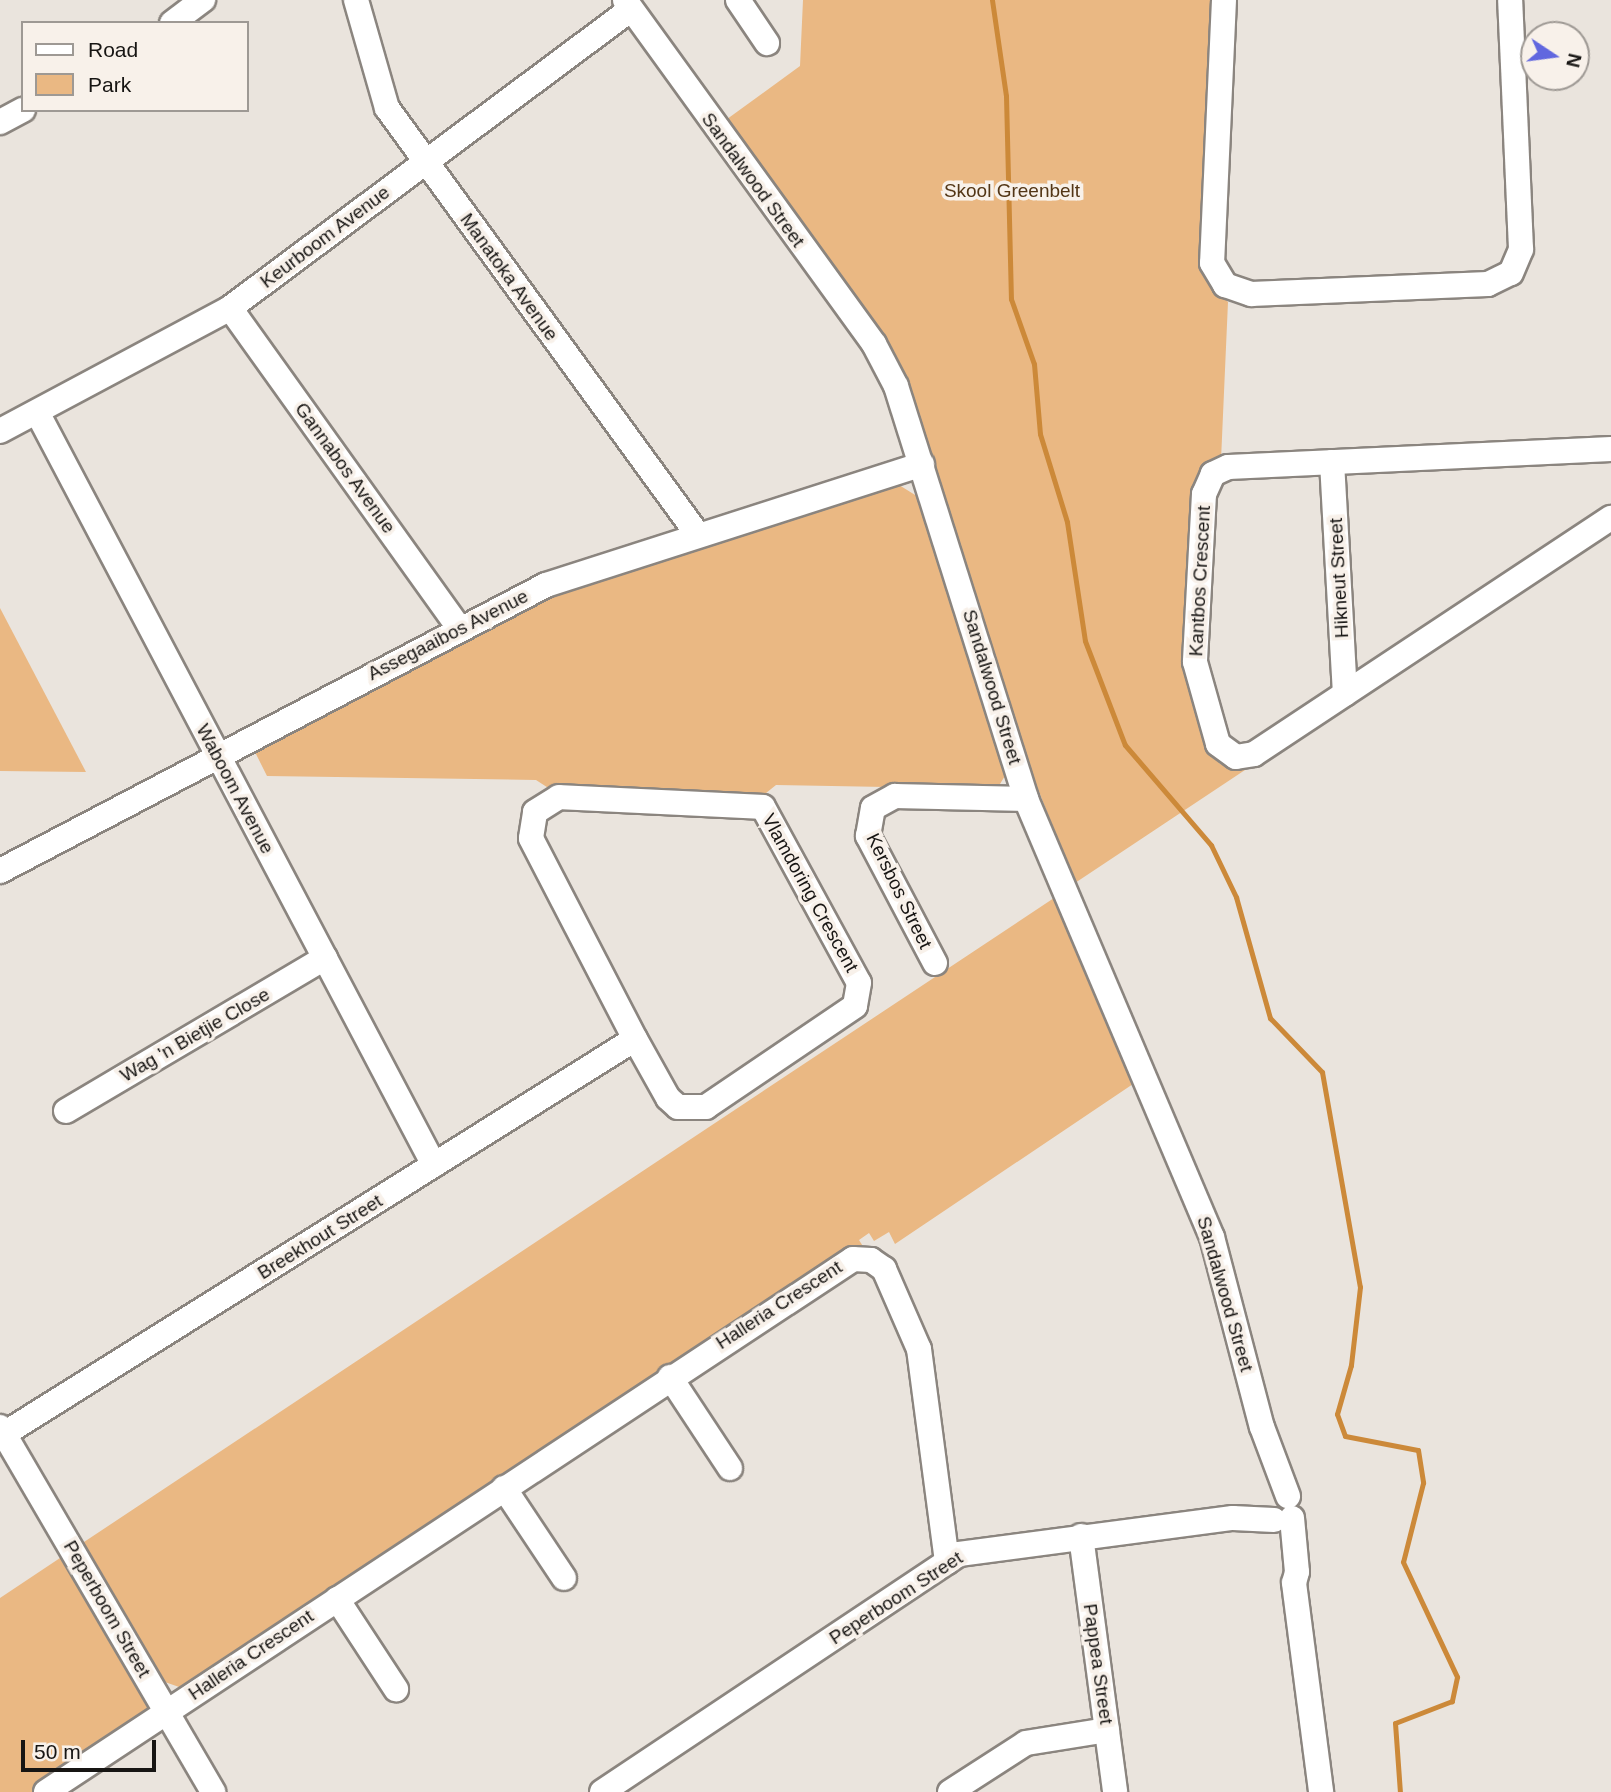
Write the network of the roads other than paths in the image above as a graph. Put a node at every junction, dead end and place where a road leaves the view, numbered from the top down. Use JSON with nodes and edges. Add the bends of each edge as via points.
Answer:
{"nodes":[{"id":1,"x":203,"y":0,"type":"edge"},
{"id":2,"x":356,"y":0,"type":"edge"},
{"id":3,"x":738,"y":0,"type":"edge"},
{"id":4,"x":1224,"y":0,"type":"edge"},
{"id":5,"x":1510,"y":0,"type":"edge"},
{"id":6,"x":627,"y":5,"type":"edge"},
{"id":7,"x":175,"y":21,"type":"edge"},
{"id":8,"x":767,"y":43,"type":"dead end"},
{"id":9,"x":21,"y":111,"type":"edge"},
{"id":10,"x":0,"y":122,"type":"edge"},
{"id":11,"x":425,"y":163,"type":"junction"},
{"id":12,"x":230,"y":308,"type":"junction"},
{"id":13,"x":37,"y":412,"type":"junction"},
{"id":14,"x":0,"y":431,"type":"edge"},
{"id":15,"x":1611,"y":449,"type":"edge"},
{"id":16,"x":1332,"y":462,"type":"junction"},
{"id":17,"x":922,"y":464,"type":"junction"},
{"id":18,"x":1611,"y":518,"type":"edge"},
{"id":19,"x":698,"y":535,"type":"junction"},
{"id":20,"x":459,"y":628,"type":"junction"},
{"id":21,"x":1345,"y":694,"type":"junction"},
{"id":22,"x":217,"y":755,"type":"junction"},
{"id":23,"x":1026,"y":799,"type":"junction"},
{"id":24,"x":0,"y":871,"type":"edge"},
{"id":25,"x":325,"y":958,"type":"junction"},
{"id":26,"x":935,"y":963,"type":"dead end"},
{"id":27,"x":635,"y":1039,"type":"junction"},
{"id":28,"x":66,"y":1111,"type":"dead end"},
{"id":29,"x":434,"y":1165,"type":"junction"},
{"id":30,"x":670,"y":1377,"type":"junction"},
{"id":31,"x":2,"y":1431,"type":"edge"},
{"id":32,"x":730,"y":1468,"type":"dead end"},
{"id":33,"x":504,"y":1488,"type":"junction"},
{"id":34,"x":1279,"y":1509,"type":"junction"},
{"id":35,"x":1081,"y":1536,"type":"junction"},
{"id":36,"x":947,"y":1562,"type":"junction"},
{"id":37,"x":564,"y":1578,"type":"dead end"},
{"id":38,"x":337,"y":1599,"type":"junction"},
{"id":39,"x":396,"y":1689,"type":"dead end"},
{"id":40,"x":166,"y":1712,"type":"junction"},
{"id":41,"x":1107,"y":1730,"type":"junction"},
{"id":42,"x":46,"y":1792,"type":"edge"},
{"id":43,"x":214,"y":1792,"type":"edge"},
{"id":44,"x":602,"y":1792,"type":"edge"},
{"id":45,"x":950,"y":1792,"type":"edge"},
{"id":46,"x":1115,"y":1792,"type":"edge"},
{"id":47,"x":1321,"y":1792,"type":"edge"}],
"edges":[{"from":1,"to":7,"type":"street"},
{"from":2,"to":11,"type":"street","name":"Manatoka Avenue","via":[[383,97]]},
{"from":3,"to":8,"type":"street"},
{"from":4,"to":5,"type":"street","via":[[1212,255],[1215,271],[1225,285],[1251,294],[1488,284],[1511,273],[1521,249]]},
{"from":6,"to":11,"type":"street","name":"Keurboom Avenue"},
{"from":6,"to":17,"type":"street","name":"Sandalwood Street","via":[[874,344],[897,386]]},
{"from":9,"to":10,"type":"street"},
{"from":11,"to":12,"type":"street","name":"Keurboom Avenue"},
{"from":11,"to":19,"type":"street","name":"Manatoka Avenue"},
{"from":12,"to":13,"type":"street","name":"Keurboom Avenue"},
{"from":12,"to":20,"type":"street","name":"Gannabos Avenue"},
{"from":13,"to":14,"type":"street","name":"Keurboom Avenue"},
{"from":13,"to":22,"type":"street","name":"Waboom Avenue"},
{"from":15,"to":16,"type":"street","name":"Kantbos Crescent"},
{"from":16,"to":21,"type":"street","name":"Hikneut Street"},
{"from":16,"to":21,"type":"street","name":"Kantbos Crescent","via":[[1228,467],[1209,480],[1195,662],[1218,744],[1236,757],[1254,754]]},
{"from":17,"to":19,"type":"street","name":"Assegaaibos Avenue"},
{"from":17,"to":23,"type":"street","name":"Sandalwood Street"},
{"from":18,"to":21,"type":"street","name":"Kantbos Crescent"},
{"from":19,"to":20,"type":"street","name":"Assegaaibos Avenue","via":[[546,585]]},
{"from":20,"to":22,"type":"street","name":"Assegaaibos Avenue"},
{"from":22,"to":24,"type":"street","name":"Assegaaibos Avenue"},
{"from":22,"to":25,"type":"street","name":"Waboom Avenue"},
{"from":23,"to":26,"type":"street","name":"Kersbos Street","via":[[895,796],[877,803],[869,815],[868,836]]},
{"from":23,"to":34,"type":"street","name":"Sandalwood Street","via":[[1205,1216],[1262,1427]]},
{"from":25,"to":28,"type":"street","name":"Wag 'n Bietjie Close"},
{"from":25,"to":29,"type":"street","name":"Waboom Avenue"},
{"from":27,"to":27,"type":"street","name":"Vlamdoring Crescent","via":[[531,838],[535,812],[559,797],[758,804],[771,816],[859,983],[855,1006],[698,1110],[673,1103]]},
{"from":27,"to":29,"type":"street","name":"Breekhout Street"},
{"from":29,"to":31,"type":"street","name":"Breekhout Street"},
{"from":30,"to":32,"type":"street"},
{"from":30,"to":33,"type":"street","name":"Halleria Crescent"},
{"from":30,"to":36,"type":"street","name":"Halleria Crescent","via":[[844,1262],[862,1258],[878,1263],[889,1276],[919,1349]]},
{"from":31,"to":40,"type":"street","name":"Peperboom Street"},
{"from":33,"to":37,"type":"street"},
{"from":33,"to":38,"type":"street","name":"Halleria Crescent"},
{"from":34,"to":35,"type":"street","name":"Peperboom Street"},
{"from":34,"to":47,"type":"street","name":"Sandalwood Street","via":[[1297,1572],[1294,1583]]},
{"from":35,"to":36,"type":"street","name":"Peperboom Street","via":[[973,1549]]},
{"from":35,"to":41,"type":"street","name":"Pappea Street"},
{"from":36,"to":44,"type":"street","name":"Peperboom Street"},
{"from":38,"to":39,"type":"street"},
{"from":38,"to":40,"type":"street","name":"Halleria Crescent"},
{"from":40,"to":42,"type":"street","name":"Halleria Crescent"},
{"from":40,"to":43,"type":"street","name":"Peperboom Street"},
{"from":41,"to":45,"type":"street","via":[[1026,1743]]},
{"from":41,"to":46,"type":"street","name":"Pappea Street"}]}
